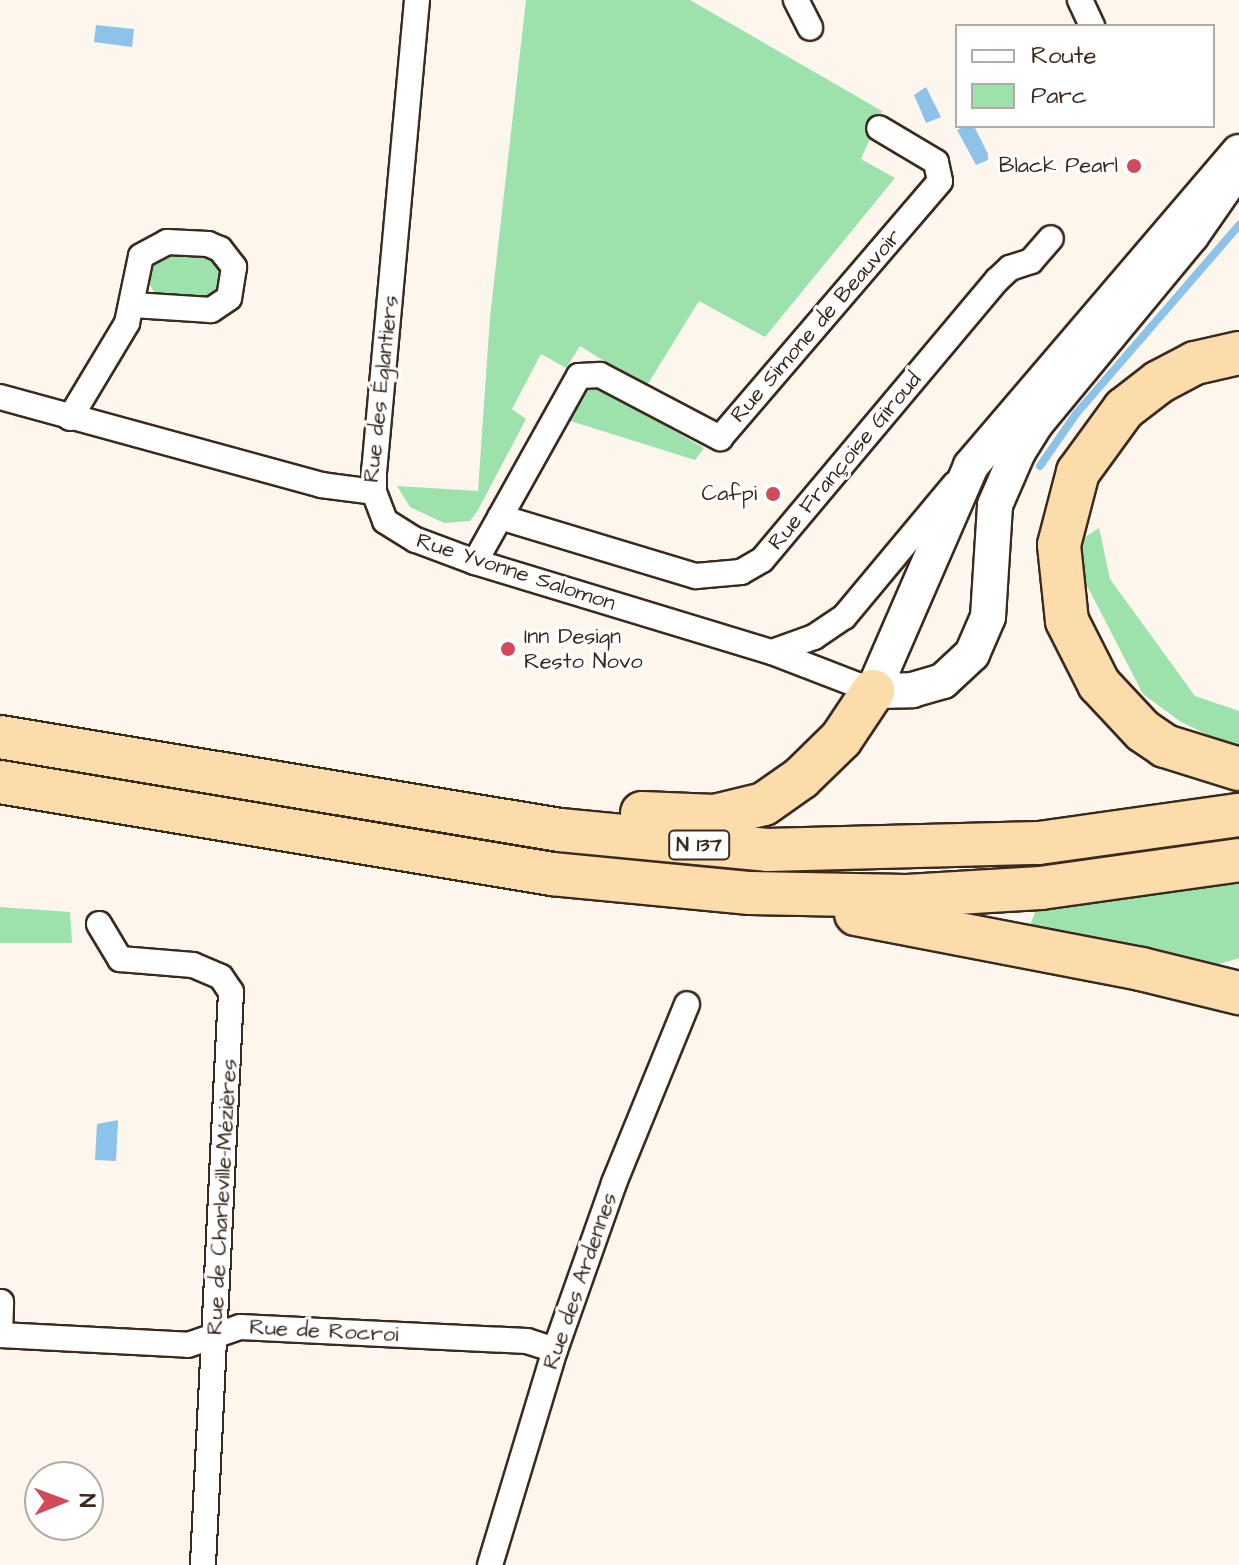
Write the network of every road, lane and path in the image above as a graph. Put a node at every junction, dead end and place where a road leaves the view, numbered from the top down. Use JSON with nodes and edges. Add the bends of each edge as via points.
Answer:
{"nodes":[{"id":1,"x":417,"y":0,"type":"edge"},
{"id":2,"x":796,"y":0,"type":"edge"},
{"id":3,"x":1080,"y":0,"type":"edge"},
{"id":4,"x":1091,"y":24,"type":"edge"},
{"id":5,"x":810,"y":28,"type":"dead end"},
{"id":6,"x":879,"y":128,"type":"dead end"},
{"id":7,"x":1239,"y":152,"type":"edge"},
{"id":8,"x":1239,"y":167,"type":"edge"},
{"id":9,"x":1051,"y":238,"type":"dead end"},
{"id":10,"x":133,"y":305,"type":"dead end"},
{"id":11,"x":1239,"y":353,"type":"edge"},
{"id":12,"x":0,"y":397,"type":"edge"},
{"id":13,"x":70,"y":418,"type":"junction"},
{"id":14,"x":971,"y":466,"type":"junction"},
{"id":15,"x":374,"y":492,"type":"junction"},
{"id":16,"x":500,"y":517,"type":"junction"},
{"id":17,"x":475,"y":562,"type":"junction"},
{"id":18,"x":772,"y":652,"type":"junction"},
{"id":19,"x":873,"y":691,"type":"junction"},
{"id":20,"x":0,"y":737,"type":"edge"},
{"id":21,"x":1239,"y":769,"type":"edge"},
{"id":22,"x":0,"y":782,"type":"edge"},
{"id":23,"x":338,"y":794,"type":"junction"},
{"id":24,"x":1239,"y":815,"type":"edge"},
{"id":25,"x":1239,"y":860,"type":"edge"},
{"id":26,"x":750,"y":893,"type":"junction"},
{"id":27,"x":99,"y":924,"type":"dead end"},
{"id":28,"x":1239,"y":993,"type":"edge"},
{"id":29,"x":687,"y":1004,"type":"dead end"},
{"id":30,"x":1,"y":1302,"type":"edge"},
{"id":31,"x":0,"y":1335,"type":"edge"},
{"id":32,"x":214,"y":1336,"type":"junction"},
{"id":33,"x":555,"y":1350,"type":"junction"},
{"id":34,"x":203,"y":1565,"type":"edge"},
{"id":35,"x":490,"y":1565,"type":"edge"}],
"edges":[{"from":1,"to":15,"type":"street","name":"Rue des Églantiers"},
{"from":2,"to":5,"type":"street"},
{"from":3,"to":4,"type":"street"},
{"from":6,"to":16,"type":"street","name":"Rue Simone de Beauvoir","via":[[936,162],[940,181],[720,438],[600,375],[579,376]]},
{"from":7,"to":14,"type":"street"},
{"from":8,"to":19,"type":"street","via":[[1191,236],[1018,452],[995,505],[988,617],[972,654],[943,681],[912,690]]},
{"from":9,"to":16,"type":"street","name":"Rue Françoise Giroud","via":[[1031,261],[1010,268],[997,280],[762,560],[741,572],[696,576]]},
{"from":10,"to":13,"type":"street"},
{"from":11,"to":21,"type":"highway","via":[[1195,363],[1124,409],[1078,472],[1059,545],[1067,621],[1099,684],[1165,746]]},
{"from":12,"to":13,"type":"street","name":"Rue des Églantiers"},
{"from":13,"to":15,"type":"street","name":"Rue des Églantiers","via":[[321,485]]},
{"from":14,"to":18,"type":"street","via":[[844,617],[814,637]]},
{"from":14,"to":19,"type":"street"},
{"from":15,"to":17,"type":"street","name":"Rue Yvonne Salomon","via":[[385,521],[397,531]]},
{"from":16,"to":17,"type":"street","name":"Rue Simone de Beauvoir"},
{"from":17,"to":18,"type":"street","name":"Rue Yvonne Salomon"},
{"from":18,"to":19,"type":"street","name":"Rue Yvonne Salomon"},
{"from":19,"to":23,"type":"highway","via":[[852,726],[801,778],[773,799],[739,812],[674,815]]},
{"from":20,"to":23,"type":"highway","number":"N 137"},
{"from":22,"to":26,"type":"highway","number":"N 137","via":[[552,874]]},
{"from":23,"to":24,"type":"highway","number":"N 137","via":[[612,837],[767,850],[1039,843]]},
{"from":25,"to":26,"type":"highway","number":"N 137","via":[[1041,888],[907,896]]},
{"from":26,"to":28,"type":"highway"},
{"from":27,"to":32,"type":"street","name":"Rue de Charleville-Mézières","via":[[120,959],[193,965],[221,977],[231,992]]},
{"from":29,"to":33,"type":"street","name":"Rue des Ardennes","via":[[614,1183]]},
{"from":30,"to":31,"type":"street","name":"Rue de Rocroi"},
{"from":31,"to":32,"type":"street","name":"Rue de Rocroi","via":[[188,1345]]},
{"from":32,"to":33,"type":"street","name":"Rue de Rocroi","via":[[240,1327],[527,1341]]},
{"from":32,"to":34,"type":"street","name":"Rue de Charleville-Mézières"},
{"from":33,"to":35,"type":"street","name":"Rue des Ardennes"}]}
